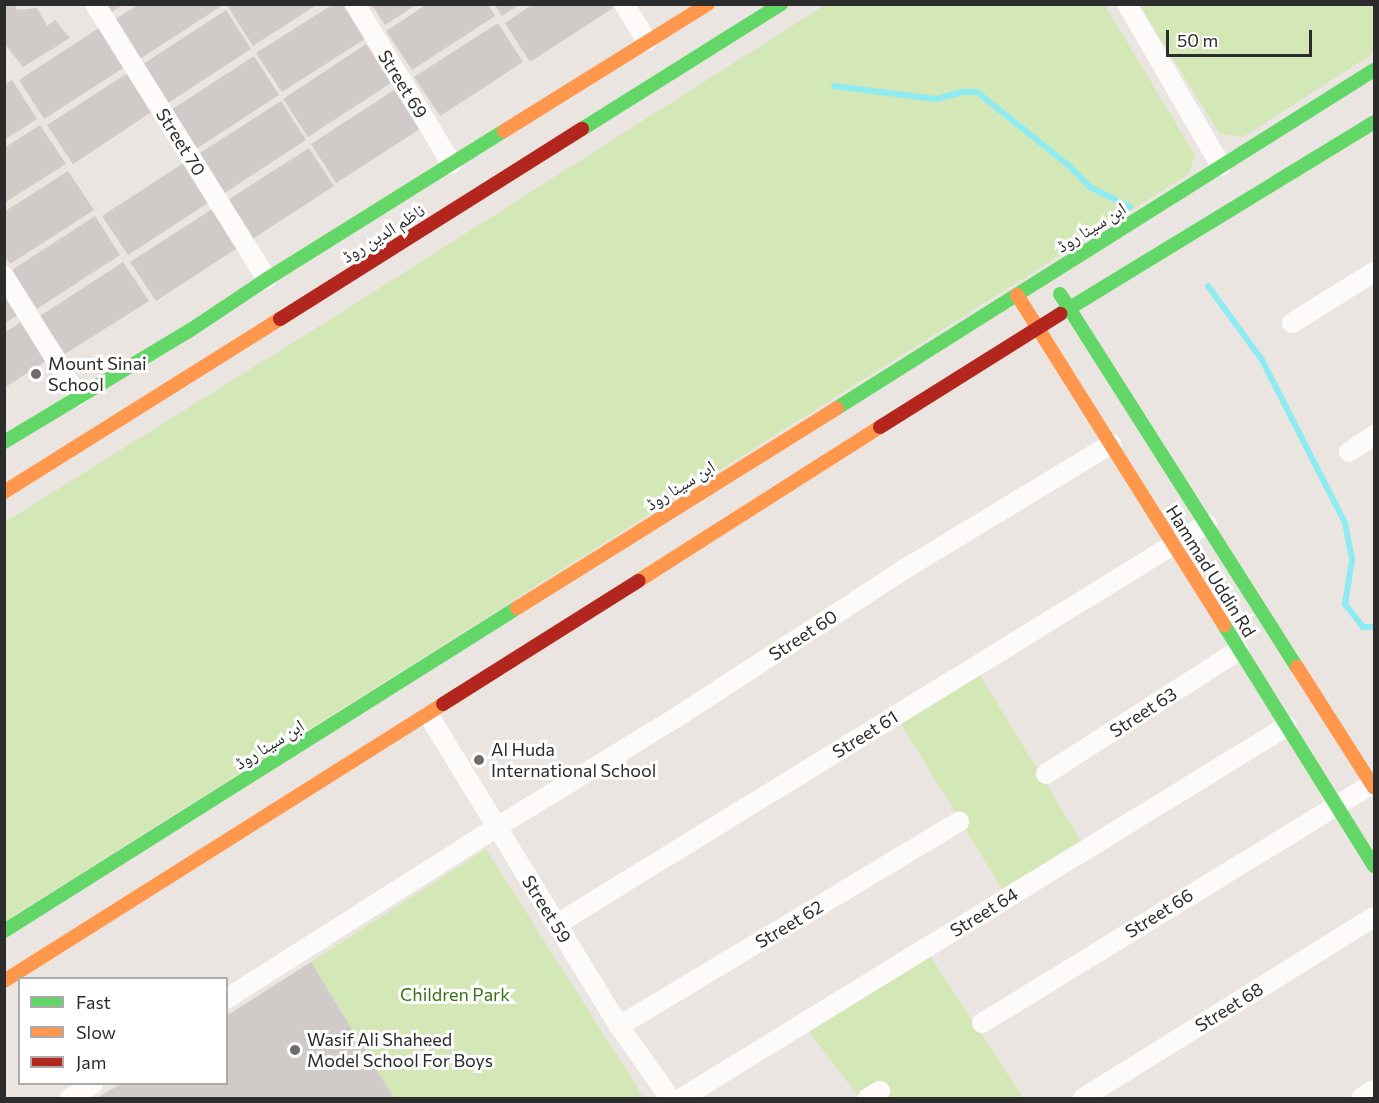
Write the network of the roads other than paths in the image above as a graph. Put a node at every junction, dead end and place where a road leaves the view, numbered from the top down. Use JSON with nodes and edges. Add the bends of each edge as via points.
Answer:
{"nodes":[{"id":1,"x":94,"y":4,"type":"edge"},
{"id":2,"x":354,"y":4,"type":"edge"},
{"id":3,"x":624,"y":4,"type":"edge"},
{"id":4,"x":708,"y":4,"type":"edge"},
{"id":5,"x":781,"y":4,"type":"edge"},
{"id":6,"x":1127,"y":4,"type":"edge"},
{"id":7,"x":647,"y":41,"type":"junction"},
{"id":8,"x":1374,"y":70,"type":"edge"},
{"id":9,"x":1374,"y":122,"type":"edge"},
{"id":10,"x":452,"y":164,"type":"junction"},
{"id":11,"x":1221,"y":166,"type":"junction"},
{"id":12,"x":1374,"y":272,"type":"edge"},
{"id":13,"x":1048,"y":275,"type":"junction"},
{"id":14,"x":4,"y":276,"type":"edge"},
{"id":15,"x":267,"y":279,"type":"junction"},
{"id":16,"x":1017,"y":295,"type":"junction"},
{"id":17,"x":1069,"y":308,"type":"junction"},
{"id":18,"x":1292,"y":322,"type":"dead end"},
{"id":19,"x":1039,"y":329,"type":"junction"},
{"id":20,"x":78,"y":396,"type":"junction"},
{"id":21,"x":1374,"y":435,"type":"edge"},
{"id":22,"x":4,"y":442,"type":"edge"},
{"id":23,"x":1111,"y":444,"type":"junction"},
{"id":24,"x":1348,"y":452,"type":"dead end"},
{"id":25,"x":4,"y":492,"type":"edge"},
{"id":26,"x":1206,"y":524,"type":"junction"},
{"id":27,"x":1173,"y":543,"type":"junction"},
{"id":28,"x":1239,"y":650,"type":"junction"},
{"id":29,"x":429,"y":716,"type":"junction"},
{"id":30,"x":1287,"y":726,"type":"junction"},
{"id":31,"x":1046,"y":774,"type":"dead end"},
{"id":32,"x":1373,"y":786,"type":"edge"},
{"id":33,"x":1336,"y":805,"type":"junction"},
{"id":34,"x":959,"y":822,"type":"dead end"},
{"id":35,"x":497,"y":827,"type":"junction"},
{"id":36,"x":1374,"y":866,"type":"edge"},
{"id":37,"x":1374,"y":917,"type":"edge"},
{"id":38,"x":557,"y":924,"type":"junction"},
{"id":39,"x":4,"y":932,"type":"edge"},
{"id":40,"x":4,"y":981,"type":"edge"},
{"id":41,"x":228,"y":998,"type":"edge"},
{"id":42,"x":982,"y":1023,"type":"dead end"},
{"id":43,"x":620,"y":1026,"type":"junction"},
{"id":44,"x":90,"y":1085,"type":"edge"},
{"id":45,"x":1374,"y":1090,"type":"edge"},
{"id":46,"x":70,"y":1098,"type":"edge"},
{"id":47,"x":670,"y":1098,"type":"edge"},
{"id":48,"x":682,"y":1098,"type":"edge"},
{"id":49,"x":1083,"y":1098,"type":"edge"},
{"id":50,"x":1361,"y":1098,"type":"edge"}],
"edges":[{"from":1,"to":15,"type":"street","name":"Street 70"},
{"from":2,"to":10,"type":"street","name":"Street 69"},
{"from":3,"to":7,"type":"street"},
{"from":4,"to":7,"type":"main road","name":"ناظم الدین روڈ"},
{"from":5,"to":25,"type":"main road","name":"ناظم الدین روڈ","via":[[736,25]]},
{"from":6,"to":11,"type":"street"},
{"from":7,"to":10,"type":"main road","name":"ناظم الدین روڈ"},
{"from":8,"to":11,"type":"main road","name":"ابن سینا روڈ","via":[[1323,109]]},
{"from":9,"to":17,"type":"main road","via":[[1339,138]]},
{"from":10,"to":15,"type":"main road","name":"ناظم الدین روڈ"},
{"from":11,"to":13,"type":"main road","name":"ابن سینا روڈ"},
{"from":12,"to":18,"type":"street"},
{"from":13,"to":16,"type":"main road","name":"ابن سینا روڈ"},
{"from":13,"to":17,"type":"main road","name":"Hammad Uddin Rd"},
{"from":14,"to":20,"type":"street"},
{"from":15,"to":20,"type":"main road","name":"ناظم الدین روڈ","via":[[189,331]]},
{"from":16,"to":19,"type":"main road","name":"Hammad Uddin Rd"},
{"from":16,"to":39,"type":"main road","name":"ابن سینا روڈ"},
{"from":17,"to":19,"type":"main road"},
{"from":17,"to":26,"type":"main road","name":"Hammad Uddin Rd"},
{"from":19,"to":23,"type":"main road","name":"Hammad Uddin Rd"},
{"from":19,"to":29,"type":"main road"},
{"from":20,"to":22,"type":"main road","name":"ناظم الدین روڈ"},
{"from":21,"to":24,"type":"street"},
{"from":23,"to":27,"type":"main road","name":"Hammad Uddin Rd"},
{"from":23,"to":35,"type":"street","name":"Street 60"},
{"from":26,"to":27,"type":"street","name":"Street 61"},
{"from":26,"to":32,"type":"main road","name":"Hammad Uddin Rd"},
{"from":27,"to":28,"type":"main road","name":"Hammad Uddin Rd"},
{"from":27,"to":38,"type":"street","name":"Street 61"},
{"from":28,"to":30,"type":"main road","name":"Hammad Uddin Rd"},
{"from":28,"to":31,"type":"street","name":"Street 63"},
{"from":29,"to":35,"type":"street","name":"Street 59"},
{"from":29,"to":40,"type":"main road"},
{"from":30,"to":33,"type":"main road","name":"Hammad Uddin Rd"},
{"from":30,"to":48,"type":"street","name":"Street 64"},
{"from":32,"to":33,"type":"street","name":"Street 66"},
{"from":33,"to":36,"type":"main road","name":"Hammad Uddin Rd"},
{"from":33,"to":42,"type":"street","name":"Street 66"},
{"from":34,"to":43,"type":"street","name":"Street 62"},
{"from":35,"to":38,"type":"street","name":"Street 59"},
{"from":35,"to":41,"type":"street","name":"Street 60"},
{"from":37,"to":49,"type":"street","name":"Street 68"},
{"from":38,"to":43,"type":"street","name":"Street 59"},
{"from":43,"to":47,"type":"street","name":"Street 59"},
{"from":44,"to":46,"type":"street"},
{"from":45,"to":50,"type":"street"}]}
